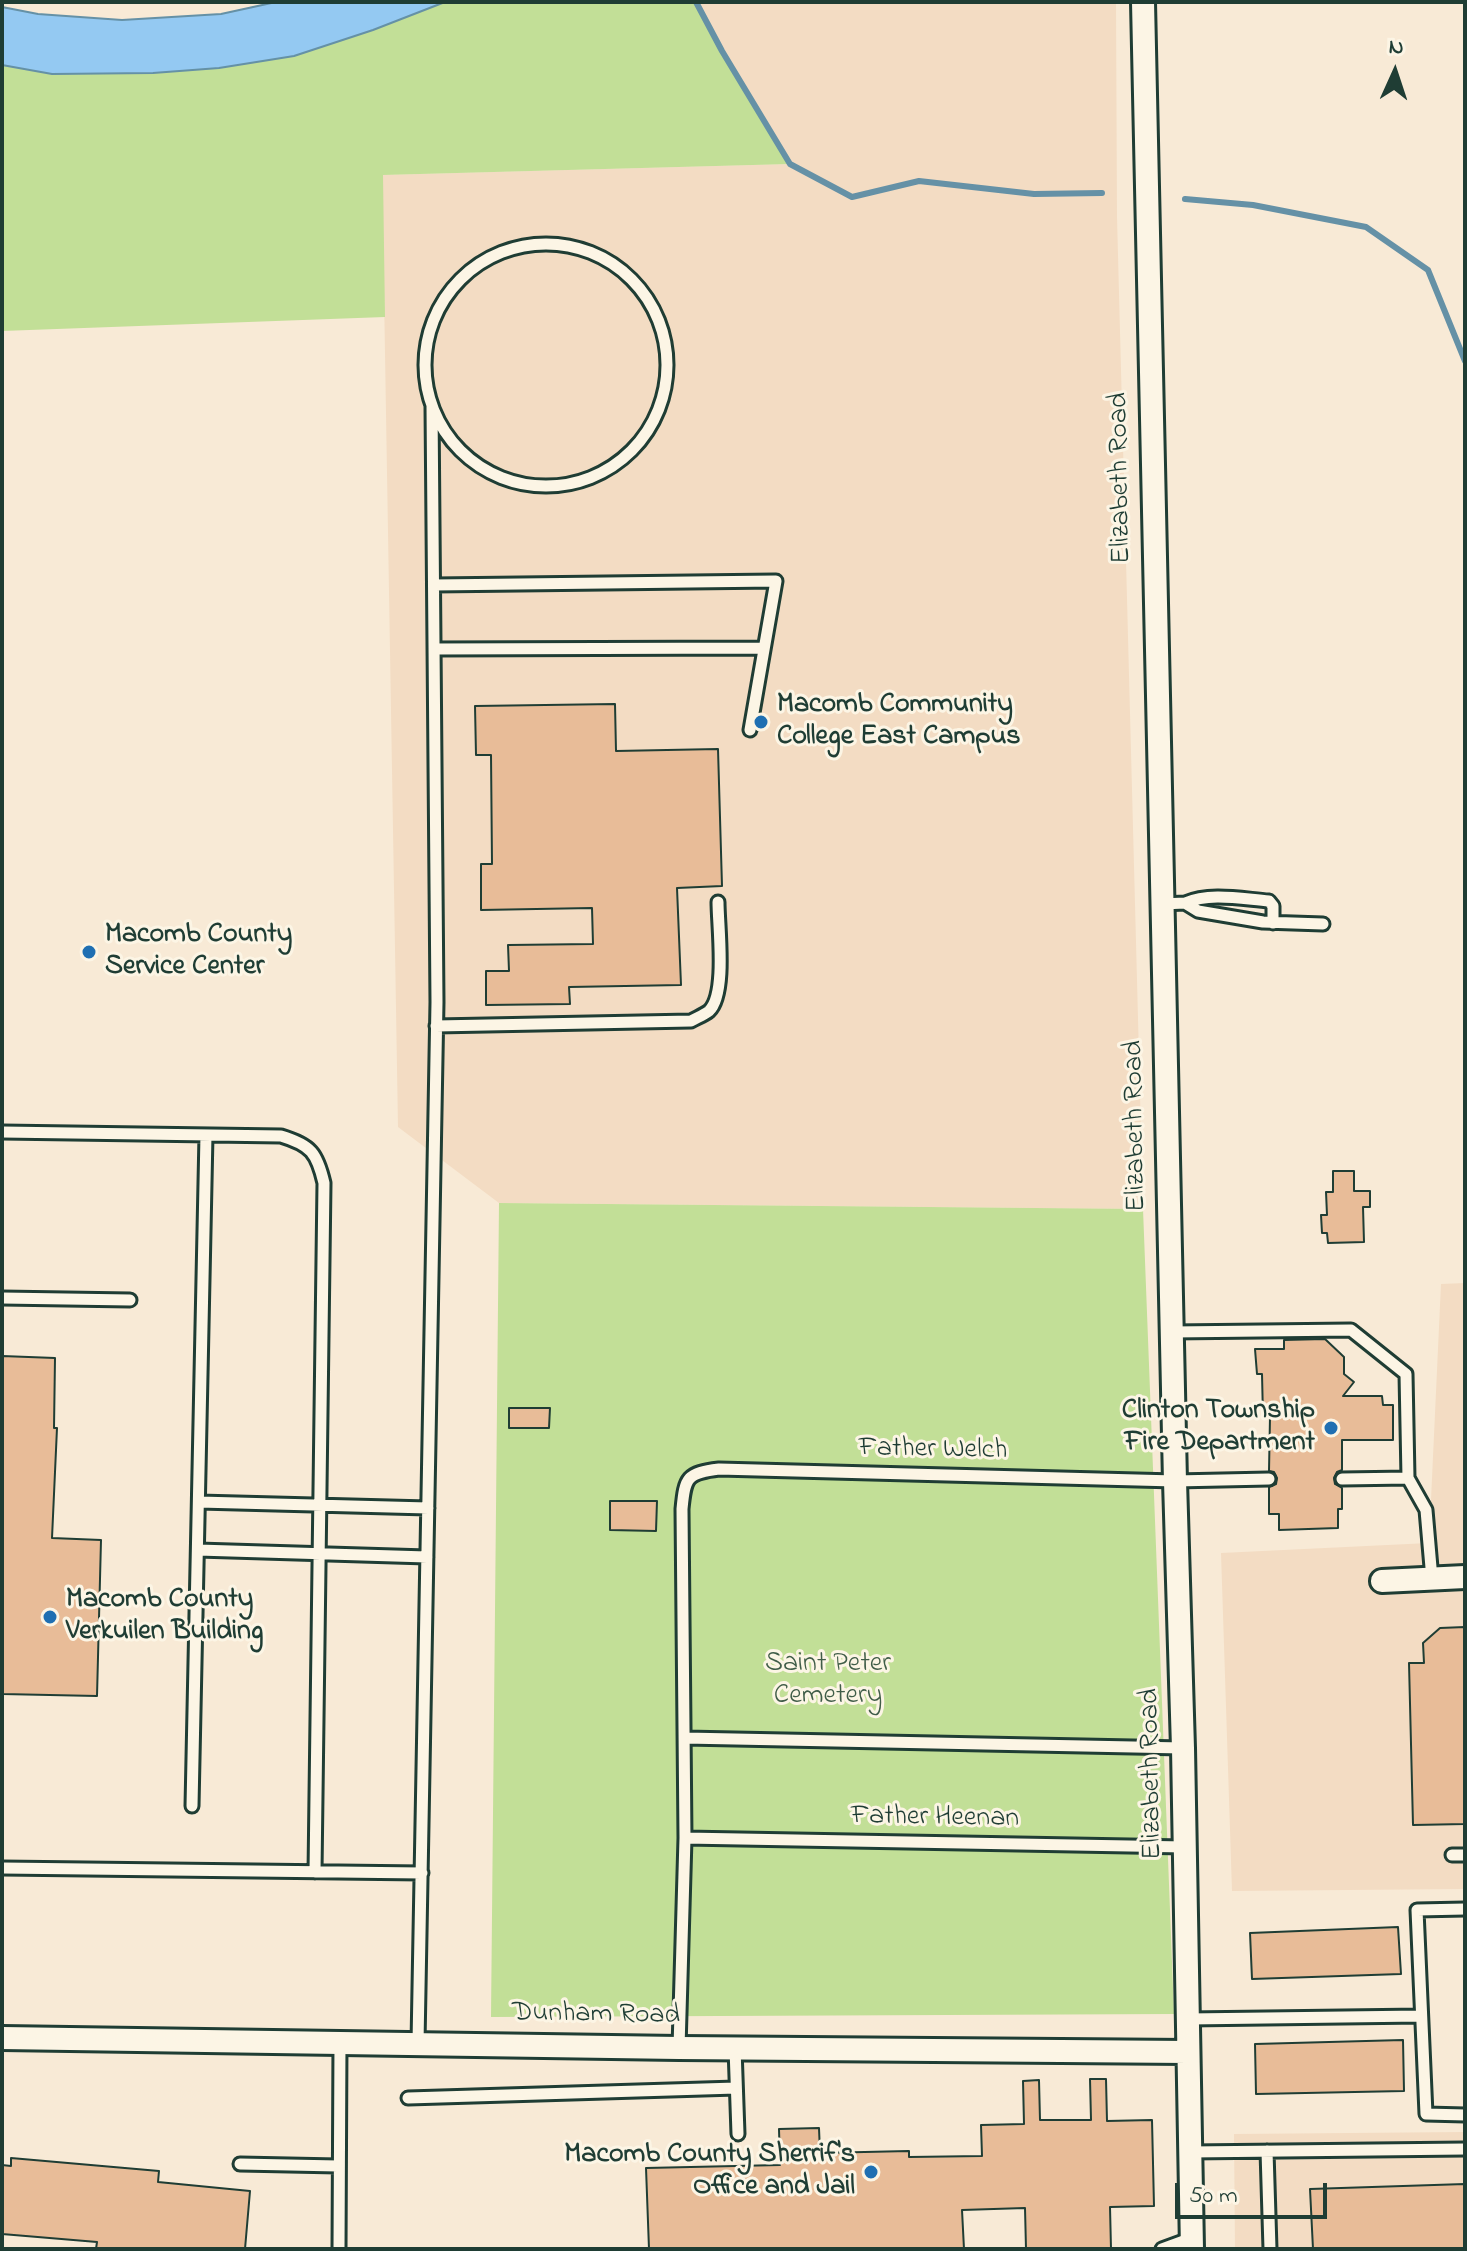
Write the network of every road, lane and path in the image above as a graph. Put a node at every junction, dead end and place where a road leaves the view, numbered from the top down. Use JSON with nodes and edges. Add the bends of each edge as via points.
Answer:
{"nodes":[{"id":1,"x":1143,"y":2,"type":"edge"},
{"id":2,"x":432,"y":406,"type":"junction"},
{"id":3,"x":434,"y":585,"type":"junction"},
{"id":4,"x":764,"y":648,"type":"junction"},
{"id":5,"x":434,"y":649,"type":"junction"},
{"id":6,"x":750,"y":730,"type":"dead end"},
{"id":7,"x":718,"y":902,"type":"dead end"},
{"id":8,"x":1185,"y":903,"type":"junction"},
{"id":9,"x":1162,"y":904,"type":"junction"},
{"id":10,"x":1273,"y":923,"type":"junction"},
{"id":11,"x":1323,"y":924,"type":"dead end"},
{"id":12,"x":436,"y":1026,"type":"junction"},
{"id":13,"x":2,"y":1132,"type":"edge"},
{"id":14,"x":206,"y":1135,"type":"junction"},
{"id":15,"x":2,"y":1298,"type":"edge"},
{"id":16,"x":130,"y":1300,"type":"dead end"},
{"id":17,"x":1172,"y":1332,"type":"junction"},
{"id":18,"x":1408,"y":1478,"type":"junction"},
{"id":19,"x":1269,"y":1479,"type":"dead end"},
{"id":20,"x":1342,"y":1479,"type":"dead end"},
{"id":21,"x":1175,"y":1481,"type":"junction"},
{"id":22,"x":199,"y":1502,"type":"junction"},
{"id":23,"x":320,"y":1505,"type":"junction"},
{"id":24,"x":428,"y":1508,"type":"junction"},
{"id":25,"x":198,"y":1550,"type":"junction"},
{"id":26,"x":319,"y":1555,"type":"junction"},
{"id":27,"x":427,"y":1557,"type":"junction"},
{"id":28,"x":1465,"y":1577,"type":"edge"},
{"id":29,"x":1432,"y":1579,"type":"junction"},
{"id":30,"x":1382,"y":1581,"type":"dead end"},
{"id":31,"x":685,"y":1738,"type":"junction"},
{"id":32,"x":1183,"y":1748,"type":"junction"},
{"id":33,"x":192,"y":1806,"type":"dead end"},
{"id":34,"x":685,"y":1838,"type":"junction"},
{"id":35,"x":1185,"y":1847,"type":"junction"},
{"id":36,"x":2,"y":1868,"type":"edge"},
{"id":37,"x":315,"y":1872,"type":"junction"},
{"id":38,"x":422,"y":1873,"type":"junction"},
{"id":39,"x":1465,"y":1909,"type":"edge"},
{"id":40,"x":1421,"y":2016,"type":"junction"},
{"id":41,"x":1188,"y":2019,"type":"junction"},
{"id":42,"x":2,"y":2038,"type":"edge"},
{"id":43,"x":340,"y":2042,"type":"junction"},
{"id":44,"x":418,"y":2043,"type":"junction"},
{"id":45,"x":679,"y":2048,"type":"junction"},
{"id":46,"x":735,"y":2048,"type":"junction"},
{"id":47,"x":1188,"y":2052,"type":"junction"},
{"id":48,"x":736,"y":2088,"type":"junction"},
{"id":49,"x":408,"y":2098,"type":"dead end"},
{"id":50,"x":1465,"y":2115,"type":"edge"},
{"id":51,"x":738,"y":2134,"type":"dead end"},
{"id":52,"x":1465,"y":2149,"type":"edge"},
{"id":53,"x":1267,"y":2151,"type":"junction"},
{"id":54,"x":1190,"y":2152,"type":"junction"},
{"id":55,"x":240,"y":2164,"type":"dead end"},
{"id":56,"x":338,"y":2166,"type":"junction"},
{"id":57,"x":1192,"y":2244,"type":"edge"},
{"id":58,"x":339,"y":2249,"type":"edge"},
{"id":59,"x":1162,"y":2249,"type":"edge"},
{"id":60,"x":1270,"y":2249,"type":"edge"}],
"edges":[{"from":1,"to":9,"type":"street","name":"Elizabeth Road"},
{"from":2,"to":2,"type":"lane","via":[[424,380],[426,339],[442,301],[469,270],[506,250],[546,243],[585,250],[619,268],[646,296],[663,331],[668,369],[660,407],[641,441],[612,467],[576,483],[535,486],[495,475],[461,453]]},
{"from":2,"to":3,"type":"lane"},
{"from":3,"to":4,"type":"lane","via":[[776,581]]},
{"from":3,"to":5,"type":"lane"},
{"from":4,"to":5,"type":"lane"},
{"from":4,"to":6,"type":"lane"},
{"from":5,"to":12,"type":"lane"},
{"from":7,"to":12,"type":"lane","via":[[718,996],[709,1011],[691,1021]]},
{"from":8,"to":9,"type":"lane"},
{"from":8,"to":10,"type":"lane","via":[[1198,911]]},
{"from":8,"to":10,"type":"lane","via":[[1231,897],[1269,901]]},
{"from":9,"to":17,"type":"street","name":"Elizabeth Road"},
{"from":10,"to":11,"type":"lane"},
{"from":12,"to":24,"type":"lane"},
{"from":13,"to":14,"type":"lane"},
{"from":14,"to":22,"type":"lane"},
{"from":14,"to":23,"type":"lane","via":[[281,1136],[310,1147],[319,1163],[324,1183]]},
{"from":15,"to":16,"type":"lane"},
{"from":17,"to":18,"type":"lane","via":[[1351,1330],[1406,1374]]},
{"from":17,"to":21,"type":"street","name":"Elizabeth Road"},
{"from":18,"to":20,"type":"lane"},
{"from":18,"to":29,"type":"lane","via":[[1426,1510]]},
{"from":19,"to":21,"type":"lane","name":"Father Welch"},
{"from":21,"to":31,"type":"lane","name":"Father Welch","via":[[719,1469],[691,1475],[682,1509]]},
{"from":21,"to":32,"type":"street","name":"Elizabeth Road"},
{"from":22,"to":23,"type":"lane"},
{"from":22,"to":25,"type":"lane"},
{"from":23,"to":24,"type":"lane"},
{"from":23,"to":26,"type":"lane"},
{"from":24,"to":27,"type":"lane"},
{"from":25,"to":26,"type":"lane"},
{"from":25,"to":33,"type":"lane"},
{"from":26,"to":27,"type":"lane"},
{"from":26,"to":37,"type":"lane"},
{"from":27,"to":38,"type":"lane"},
{"from":28,"to":29,"type":"street"},
{"from":29,"to":30,"type":"street"},
{"from":31,"to":32,"type":"lane"},
{"from":31,"to":34,"type":"lane"},
{"from":32,"to":35,"type":"street","name":"Elizabeth Road"},
{"from":34,"to":35,"type":"lane","name":"Father Heenan"},
{"from":34,"to":45,"type":"lane"},
{"from":35,"to":41,"type":"street","name":"Elizabeth Road"},
{"from":36,"to":37,"type":"lane"},
{"from":37,"to":38,"type":"lane"},
{"from":38,"to":44,"type":"lane"},
{"from":39,"to":40,"type":"lane","via":[[1417,1910]]},
{"from":40,"to":41,"type":"lane"},
{"from":40,"to":50,"type":"lane","via":[[1426,2114]]},
{"from":41,"to":47,"type":"street","name":"Elizabeth Road"},
{"from":42,"to":43,"type":"street","name":"Dunham Road"},
{"from":43,"to":44,"type":"street","name":"Dunham Road"},
{"from":43,"to":56,"type":"lane"},
{"from":44,"to":45,"type":"street","name":"Dunham Road"},
{"from":45,"to":46,"type":"street","name":"Dunham Road"},
{"from":46,"to":47,"type":"street","name":"Dunham Road"},
{"from":46,"to":48,"type":"lane"},
{"from":47,"to":54,"type":"street","name":"Elizabeth Road"},
{"from":48,"to":49,"type":"lane"},
{"from":48,"to":51,"type":"lane"},
{"from":52,"to":53,"type":"lane"},
{"from":53,"to":54,"type":"lane"},
{"from":53,"to":60,"type":"lane"},
{"from":54,"to":57,"type":"street","name":"Elizabeth Road"},
{"from":55,"to":56,"type":"lane"},
{"from":56,"to":58,"type":"lane"},
{"from":57,"to":59,"type":"lane"}]}
